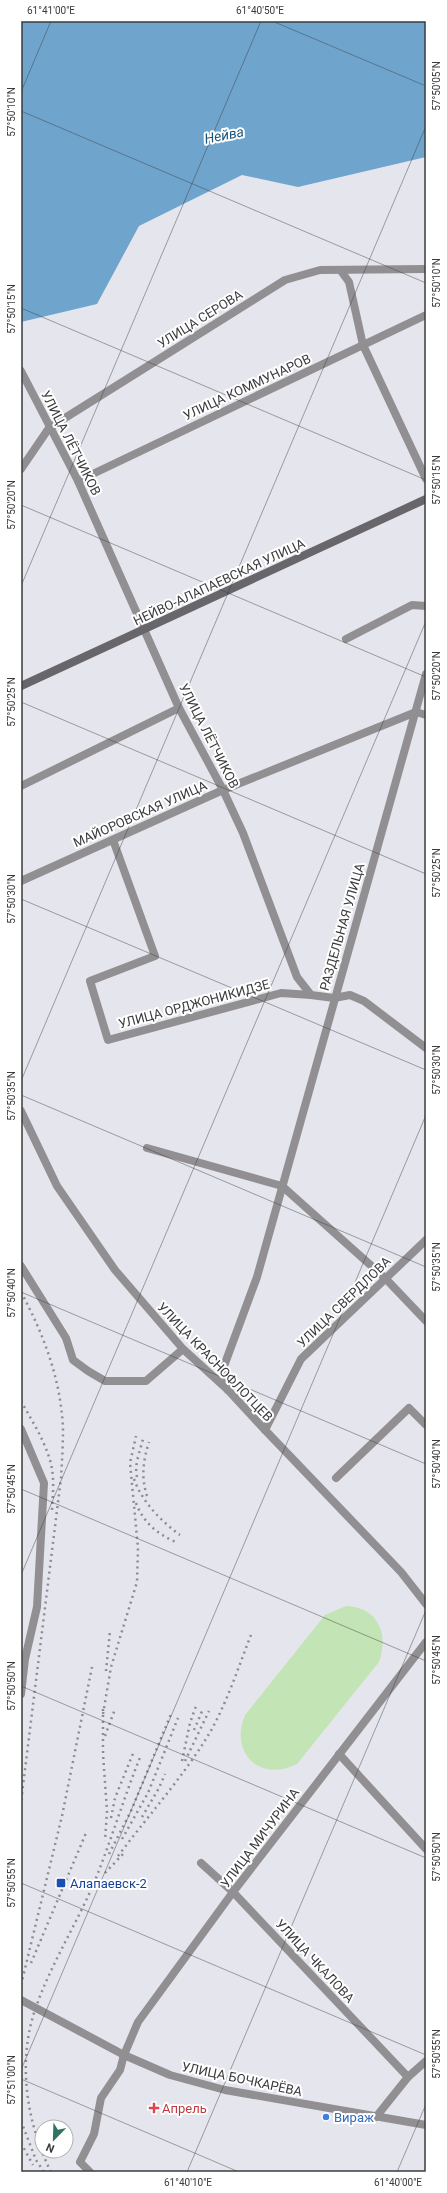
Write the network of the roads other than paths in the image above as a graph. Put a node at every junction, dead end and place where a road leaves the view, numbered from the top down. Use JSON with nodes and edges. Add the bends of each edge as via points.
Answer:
{"nodes":[{"id":1,"x":426,"y":269,"type":"edge"},
{"id":2,"x":341,"y":270,"type":"junction"},
{"id":3,"x":426,"y":315,"type":"edge"},
{"id":4,"x":363,"y":345,"type":"junction"},
{"id":5,"x":21,"y":371,"type":"edge"},
{"id":6,"x":49,"y":428,"type":"junction"},
{"id":7,"x":21,"y":469,"type":"edge"},
{"id":8,"x":426,"y":479,"type":"edge"},
{"id":9,"x":78,"y":481,"type":"junction"},
{"id":10,"x":426,"y":499,"type":"edge"},
{"id":11,"x":426,"y":606,"type":"edge"},
{"id":12,"x":143,"y":630,"type":"junction"},
{"id":13,"x":346,"y":639,"type":"dead end"},
{"id":14,"x":426,"y":674,"type":"edge"},
{"id":15,"x":21,"y":686,"type":"edge"},
{"id":16,"x":179,"y":708,"type":"junction"},
{"id":17,"x":416,"y":712,"type":"junction"},
{"id":18,"x":426,"y":715,"type":"edge"},
{"id":19,"x":21,"y":786,"type":"edge"},
{"id":20,"x":223,"y":790,"type":"junction"},
{"id":21,"x":113,"y":840,"type":"junction"},
{"id":22,"x":21,"y":881,"type":"edge"},
{"id":23,"x":311,"y":995,"type":"junction"},
{"id":24,"x":334,"y":998,"type":"junction"},
{"id":25,"x":426,"y":1048,"type":"edge"},
{"id":26,"x":21,"y":1111,"type":"edge"},
{"id":27,"x":146,"y":1148,"type":"dead end"},
{"id":28,"x":282,"y":1186,"type":"junction"},
{"id":29,"x":426,"y":1240,"type":"edge"},
{"id":30,"x":21,"y":1266,"type":"edge"},
{"id":31,"x":385,"y":1278,"type":"junction"},
{"id":32,"x":426,"y":1321,"type":"edge"},
{"id":33,"x":183,"y":1349,"type":"junction"},
{"id":34,"x":228,"y":1390,"type":"junction"},
{"id":35,"x":426,"y":1425,"type":"edge"},
{"id":36,"x":21,"y":1429,"type":"edge"},
{"id":37,"x":265,"y":1430,"type":"junction"},
{"id":38,"x":336,"y":1478,"type":"dead end"},
{"id":39,"x":426,"y":1604,"type":"edge"},
{"id":40,"x":426,"y":1642,"type":"edge"},
{"id":41,"x":23,"y":1658,"type":"edge"},
{"id":42,"x":21,"y":1694,"type":"edge"},
{"id":43,"x":339,"y":1754,"type":"junction"},
{"id":44,"x":426,"y":1849,"type":"edge"},
{"id":45,"x":201,"y":1863,"type":"dead end"},
{"id":46,"x":233,"y":1892,"type":"junction"},
{"id":47,"x":21,"y":2000,"type":"edge"},
{"id":48,"x":124,"y":2054,"type":"junction"},
{"id":49,"x":426,"y":2061,"type":"edge"},
{"id":50,"x":408,"y":2078,"type":"junction"},
{"id":51,"x":376,"y":2117,"type":"junction"},
{"id":52,"x":426,"y":2124,"type":"edge"},
{"id":53,"x":90,"y":2172,"type":"edge"}],
"edges":[{"from":1,"to":2,"type":"street","name":"УЛИЦА СЕРОВА"},
{"from":2,"to":4,"type":"street","via":[[349,282]]},
{"from":2,"to":6,"type":"street","name":"УЛИЦА СЕРОВА","via":[[316,270],[285,280]]},
{"from":3,"to":4,"type":"street","name":"УЛИЦА КОММУНАРОВ"},
{"from":4,"to":8,"type":"street"},
{"from":4,"to":9,"type":"street","name":"УЛИЦА КОММУНАРОВ"},
{"from":5,"to":6,"type":"street","name":"УЛИЦА ЛЁТЧИКОВ"},
{"from":6,"to":7,"type":"street","name":"УЛИЦА СЕРОВА"},
{"from":6,"to":9,"type":"street","name":"УЛИЦА ЛЁТЧИКОВ"},
{"from":9,"to":12,"type":"street","name":"УЛИЦА ЛЁТЧИКОВ"},
{"from":10,"to":12,"type":"main road","name":"НЕЙВО-АЛАПАЕВСКАЯ УЛИЦА"},
{"from":11,"to":13,"type":"street","via":[[412,605]]},
{"from":12,"to":15,"type":"main road","name":"НЕЙВО-АЛАПАЕВСКАЯ УЛИЦА"},
{"from":12,"to":16,"type":"street","name":"УЛИЦА ЛЁТЧИКОВ"},
{"from":14,"to":17,"type":"street","name":"РАЗДЕЛЬНАЯ УЛИЦА"},
{"from":16,"to":19,"type":"street"},
{"from":16,"to":20,"type":"street","name":"УЛИЦА ЛЁТЧИКОВ"},
{"from":17,"to":18,"type":"street"},
{"from":17,"to":20,"type":"street","name":"МАЙОРОВСКАЯ УЛИЦА"},
{"from":17,"to":24,"type":"street","name":"РАЗДЕЛЬНАЯ УЛИЦА"},
{"from":20,"to":21,"type":"street","name":"МАЙОРОВСКАЯ УЛИЦА"},
{"from":20,"to":23,"type":"street","name":"УЛИЦА ЛЁТЧИКОВ","via":[[243,833],[288,957],[297,976]]},
{"from":21,"to":22,"type":"street","name":"МАЙОРОВСКАЯ УЛИЦА"},
{"from":21,"to":23,"type":"street","name":"УЛИЦА ОРДЖОНИКИДЗЕ","via":[[155,956],[90,981],[108,1040],[281,993]]},
{"from":23,"to":24,"type":"street"},
{"from":24,"to":25,"type":"street","via":[[350,995],[364,1001]]},
{"from":24,"to":28,"type":"street","name":"РАЗДЕЛЬНАЯ УЛИЦА"},
{"from":26,"to":33,"type":"street","name":"УЛИЦА КРАСНОФЛОТЦЕВ","via":[[57,1186],[115,1270]]},
{"from":27,"to":28,"type":"street"},
{"from":28,"to":31,"type":"street"},
{"from":28,"to":34,"type":"street","name":"РАЗДЕЛЬНАЯ УЛИЦА","via":[[257,1277],[224,1366]]},
{"from":29,"to":31,"type":"street","name":"УЛИЦА СВЕРДЛОВА"},
{"from":30,"to":33,"type":"street","via":[[66,1338],[73,1360],[105,1381],[146,1381]]},
{"from":31,"to":32,"type":"street"},
{"from":31,"to":37,"type":"street","name":"УЛИЦА СВЕРДЛОВА","via":[[302,1359]]},
{"from":33,"to":34,"type":"street","name":"УЛИЦА КРАСНОФЛОТЦЕВ"},
{"from":34,"to":37,"type":"street","name":"УЛИЦА КРАСНОФЛОТЦЕВ"},
{"from":35,"to":38,"type":"street","via":[[409,1408]]},
{"from":36,"to":41,"type":"street","via":[[44,1483],[37,1607]]},
{"from":37,"to":39,"type":"street","name":"УЛИЦА КРАСНОФЛОТЦЕВ","via":[[401,1572]]},
{"from":40,"to":43,"type":"street","name":"УЛИЦА МИЧУРИНА"},
{"from":41,"to":42,"type":"street"},
{"from":43,"to":44,"type":"street"},
{"from":43,"to":46,"type":"street","name":"УЛИЦА МИЧУРИНА"},
{"from":45,"to":46,"type":"street","name":"УЛИЦА ЧКАЛОВА"},
{"from":46,"to":48,"type":"street","name":"УЛИЦА МИЧУРИНА","via":[[138,2022]]},
{"from":46,"to":50,"type":"street","name":"УЛИЦА ЧКАЛОВА"},
{"from":47,"to":48,"type":"street","name":"УЛИЦА БОЧКАРЁВА"},
{"from":48,"to":51,"type":"street","name":"УЛИЦА БОЧКАРЁВА","via":[[170,2075],[218,2088]]},
{"from":48,"to":53,"type":"street","name":"УЛИЦА МИЧУРИНА","via":[[120,2070],[101,2098],[94,2134],[80,2162]]},
{"from":49,"to":50,"type":"street"},
{"from":50,"to":51,"type":"street"},
{"from":51,"to":52,"type":"street","name":"УЛИЦА БОЧКАРЁВА"}]}
